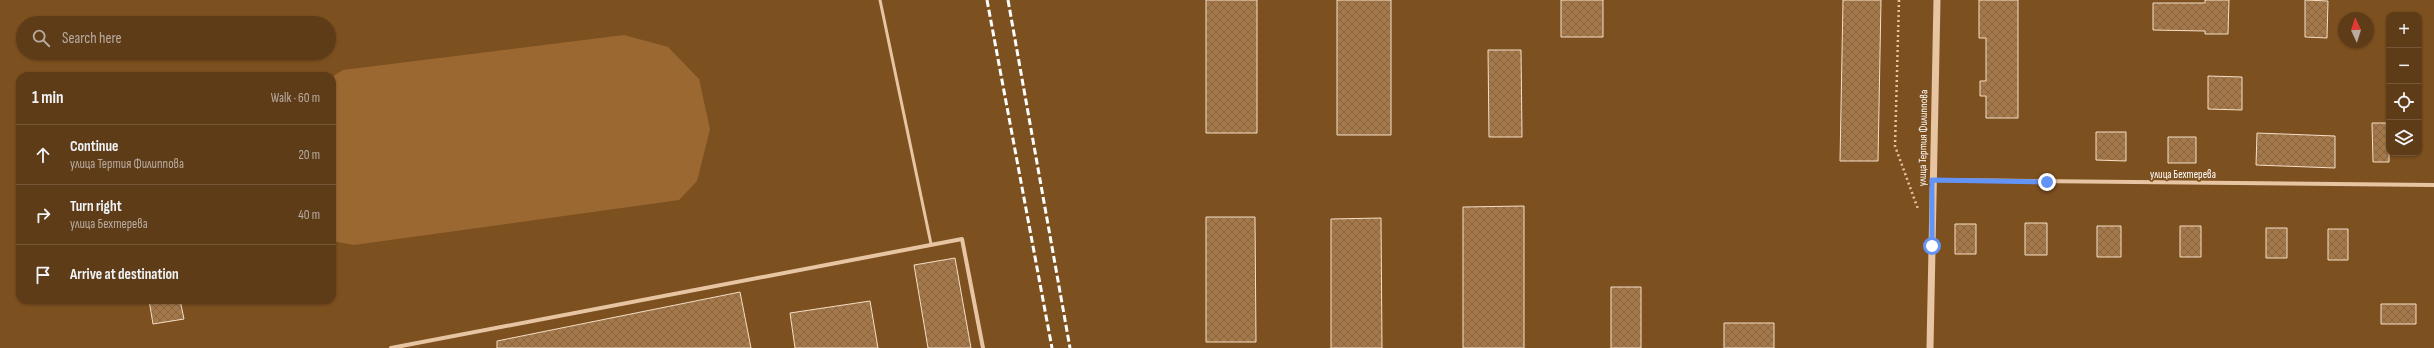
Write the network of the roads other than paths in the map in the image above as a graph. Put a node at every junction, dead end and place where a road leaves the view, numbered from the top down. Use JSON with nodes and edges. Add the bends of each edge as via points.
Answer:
{"nodes":[{"id":1,"x":880,"y":0,"type":"edge"},
{"id":2,"x":1937,"y":0,"type":"edge"},
{"id":3,"x":1932,"y":180,"type":"junction"},
{"id":4,"x":2434,"y":185,"type":"edge"},
{"id":5,"x":931,"y":244,"type":"junction"},
{"id":6,"x":391,"y":348,"type":"edge"},
{"id":7,"x":983,"y":348,"type":"edge"},
{"id":8,"x":1930,"y":348,"type":"edge"}],
"edges":[{"from":1,"to":5,"type":"lane"},
{"from":2,"to":3,"type":"street","name":"улица Тертия Филиппова"},
{"from":3,"to":4,"type":"street","name":"улица Бехтерева"},
{"from":3,"to":8,"type":"street","name":"улица Тертия Филиппова"},
{"from":5,"to":6,"type":"street"},
{"from":5,"to":7,"type":"street","via":[[962,239]]}]}
